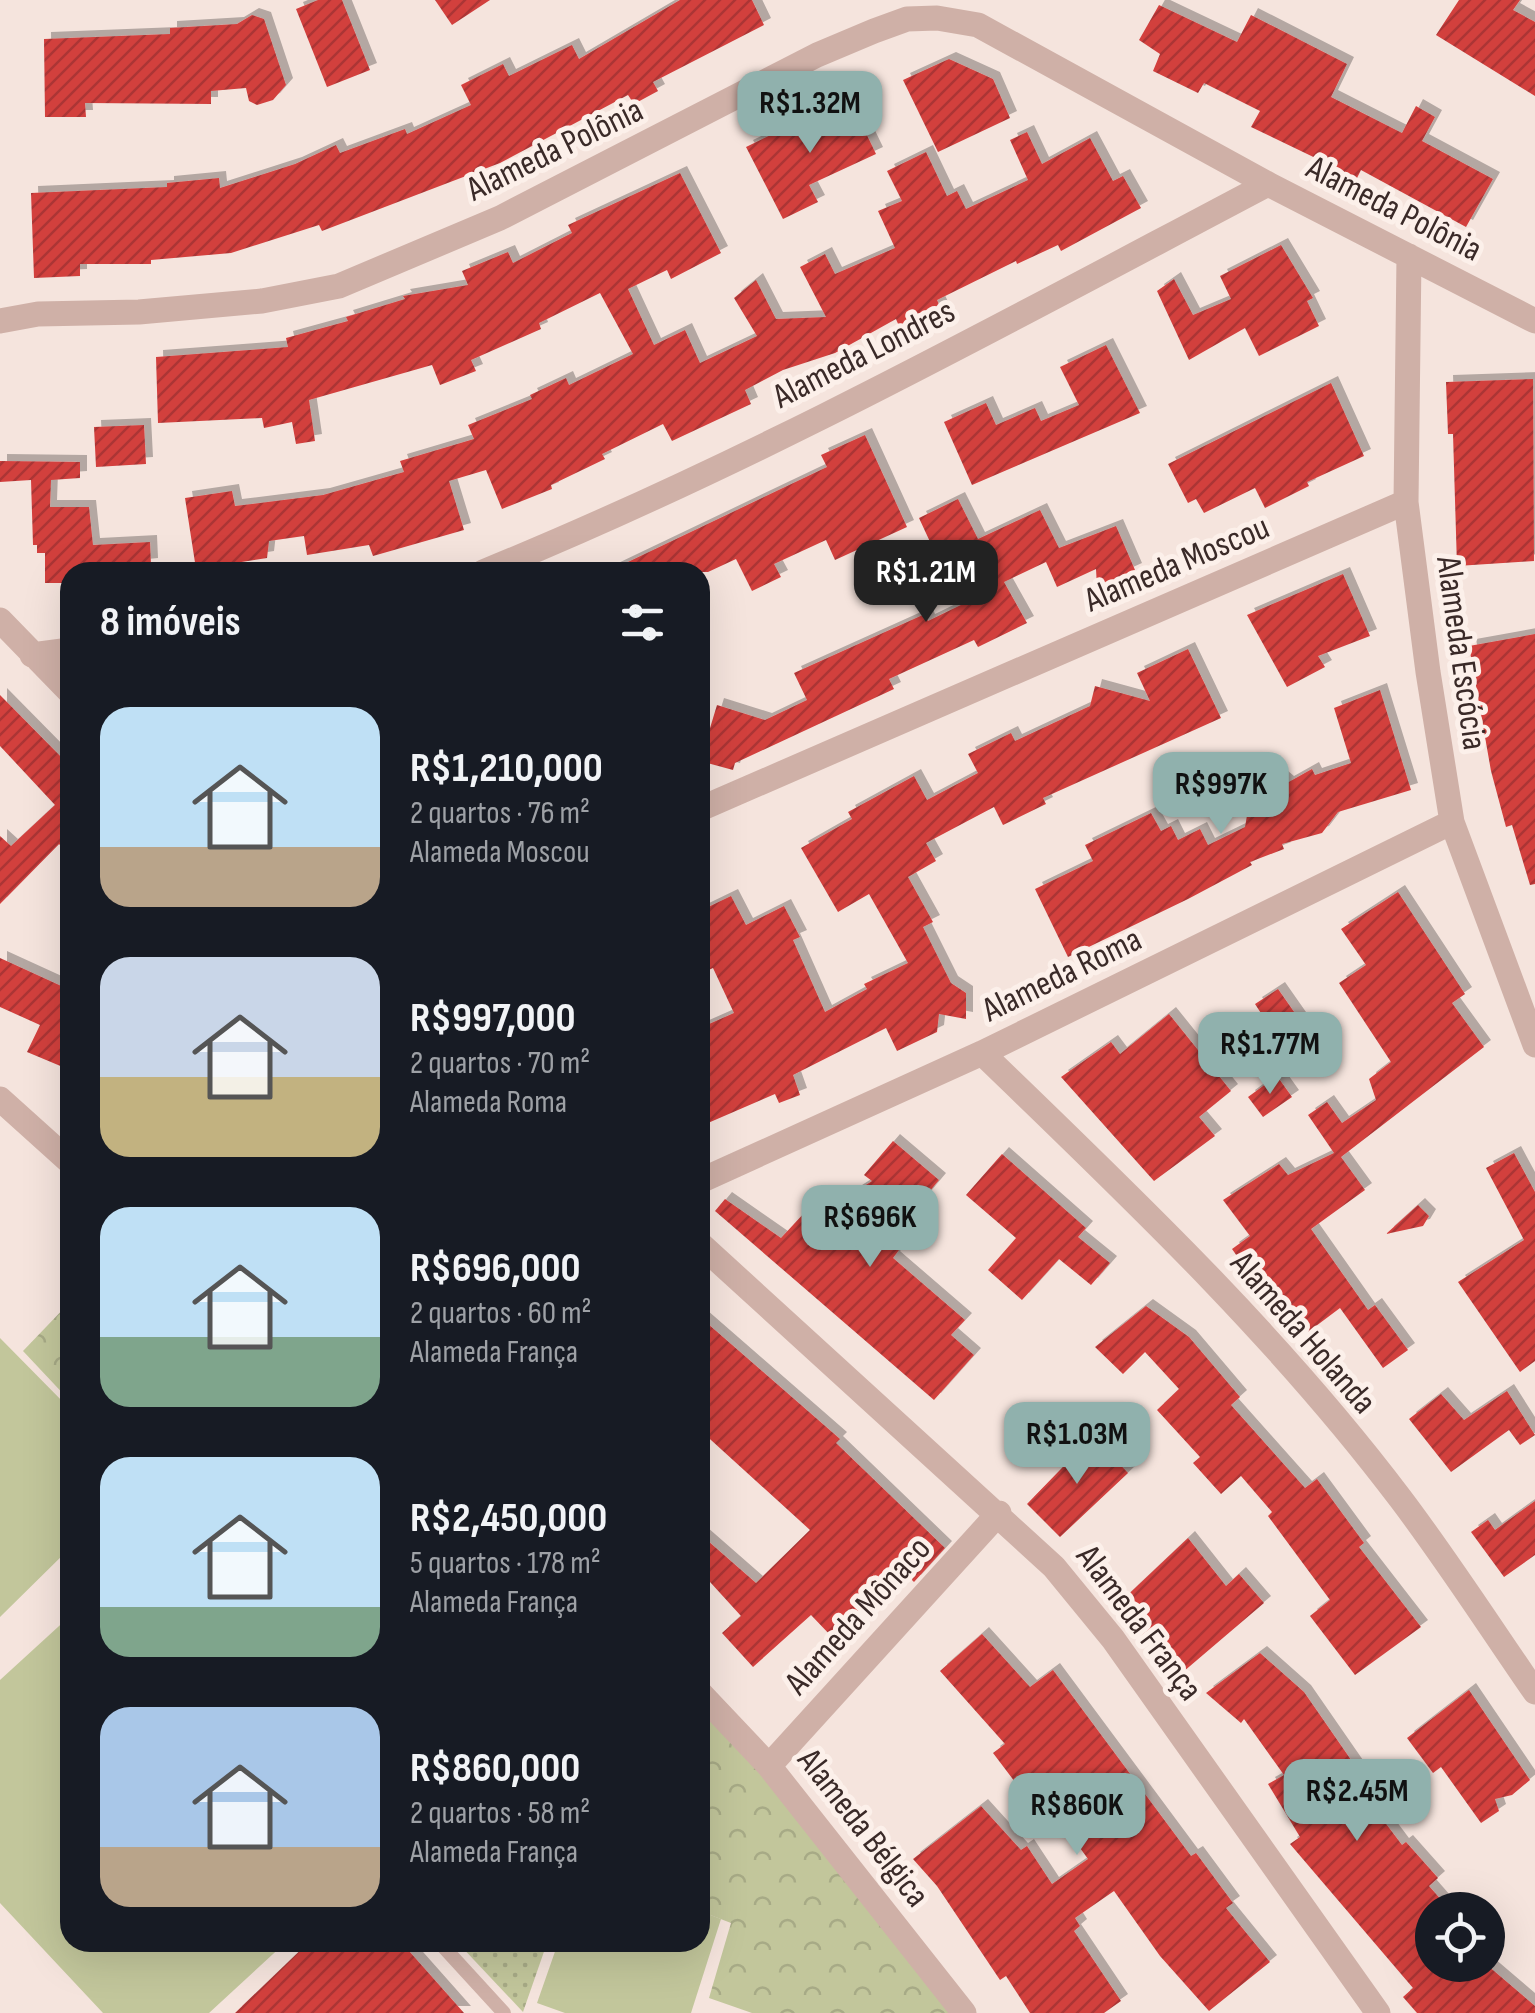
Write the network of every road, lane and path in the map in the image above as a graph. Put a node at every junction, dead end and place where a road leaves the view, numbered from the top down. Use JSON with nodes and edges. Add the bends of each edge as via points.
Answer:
{"nodes":[{"id":1,"x":905,"y":10,"type":"edge"},
{"id":2,"x":1268,"y":184,"type":"junction"},
{"id":3,"x":1409,"y":256,"type":"junction"},
{"id":4,"x":0,"y":321,"type":"edge"},
{"id":5,"x":1535,"y":321,"type":"edge"},
{"id":6,"x":1406,"y":502,"type":"junction"},
{"id":7,"x":507,"y":562,"type":"edge"},
{"id":8,"x":0,"y":620,"type":"edge"},
{"id":9,"x":60,"y":651,"type":"edge"},
{"id":10,"x":32,"y":655,"type":"junction"},
{"id":11,"x":60,"y":682,"type":"edge"},
{"id":12,"x":710,"y":805,"type":"edge"},
{"id":13,"x":1452,"y":822,"type":"junction"},
{"id":14,"x":1535,"y":1045,"type":"edge"},
{"id":15,"x":982,"y":1053,"type":"junction"},
{"id":16,"x":0,"y":1099,"type":"edge"},
{"id":17,"x":60,"y":1153,"type":"edge"},
{"id":18,"x":710,"y":1175,"type":"edge"},
{"id":19,"x":710,"y":1253,"type":"edge"},
{"id":20,"x":999,"y":1513,"type":"junction"},
{"id":21,"x":1535,"y":1692,"type":"edge"},
{"id":22,"x":710,"y":1704,"type":"edge"},
{"id":23,"x":769,"y":1766,"type":"junction"},
{"id":24,"x":448,"y":1952,"type":"edge"},
{"id":25,"x":504,"y":2013,"type":"edge"},
{"id":26,"x":964,"y":2013,"type":"edge"},
{"id":27,"x":1378,"y":2013,"type":"edge"}],
"edges":[{"from":1,"to":2,"type":"street","name":"Alameda Polônia","via":[[978,26]]},
{"from":1,"to":4,"type":"street","name":"Alameda Polônia","via":[[500,218],[339,286],[262,301]]},
{"from":2,"to":3,"type":"street","name":"Alameda Polônia"},
{"from":2,"to":7,"type":"street","name":"Alameda Londres","via":[[628,512]]},
{"from":3,"to":5,"type":"street","name":"Alameda Polônia"},
{"from":3,"to":6,"type":"street","name":"Alameda Escócia"},
{"from":6,"to":12,"type":"street","name":"Alameda Moscou"},
{"from":6,"to":13,"type":"street","name":"Alameda Escócia"},
{"from":8,"to":10,"type":"street"},
{"from":9,"to":10,"type":"street"},
{"from":10,"to":11,"type":"street"},
{"from":13,"to":14,"type":"street","name":"Alameda Escócia"},
{"from":13,"to":15,"type":"street","name":"Alameda Roma"},
{"from":15,"to":18,"type":"street","name":"Alameda Roma"},
{"from":15,"to":21,"type":"street","name":"Alameda Holanda","via":[[1250,1322],[1399,1496]]},
{"from":16,"to":17,"type":"street"},
{"from":19,"to":20,"type":"street","name":"Alameda França"},
{"from":20,"to":23,"type":"street","name":"Alameda Mônaco"},
{"from":20,"to":27,"type":"street","name":"Alameda França","via":[[1113,1639]]},
{"from":22,"to":23,"type":"street","name":"Alameda Bélgica"},
{"from":23,"to":26,"type":"street","name":"Alameda Bélgica"},
{"from":24,"to":25,"type":"lane"}]}
